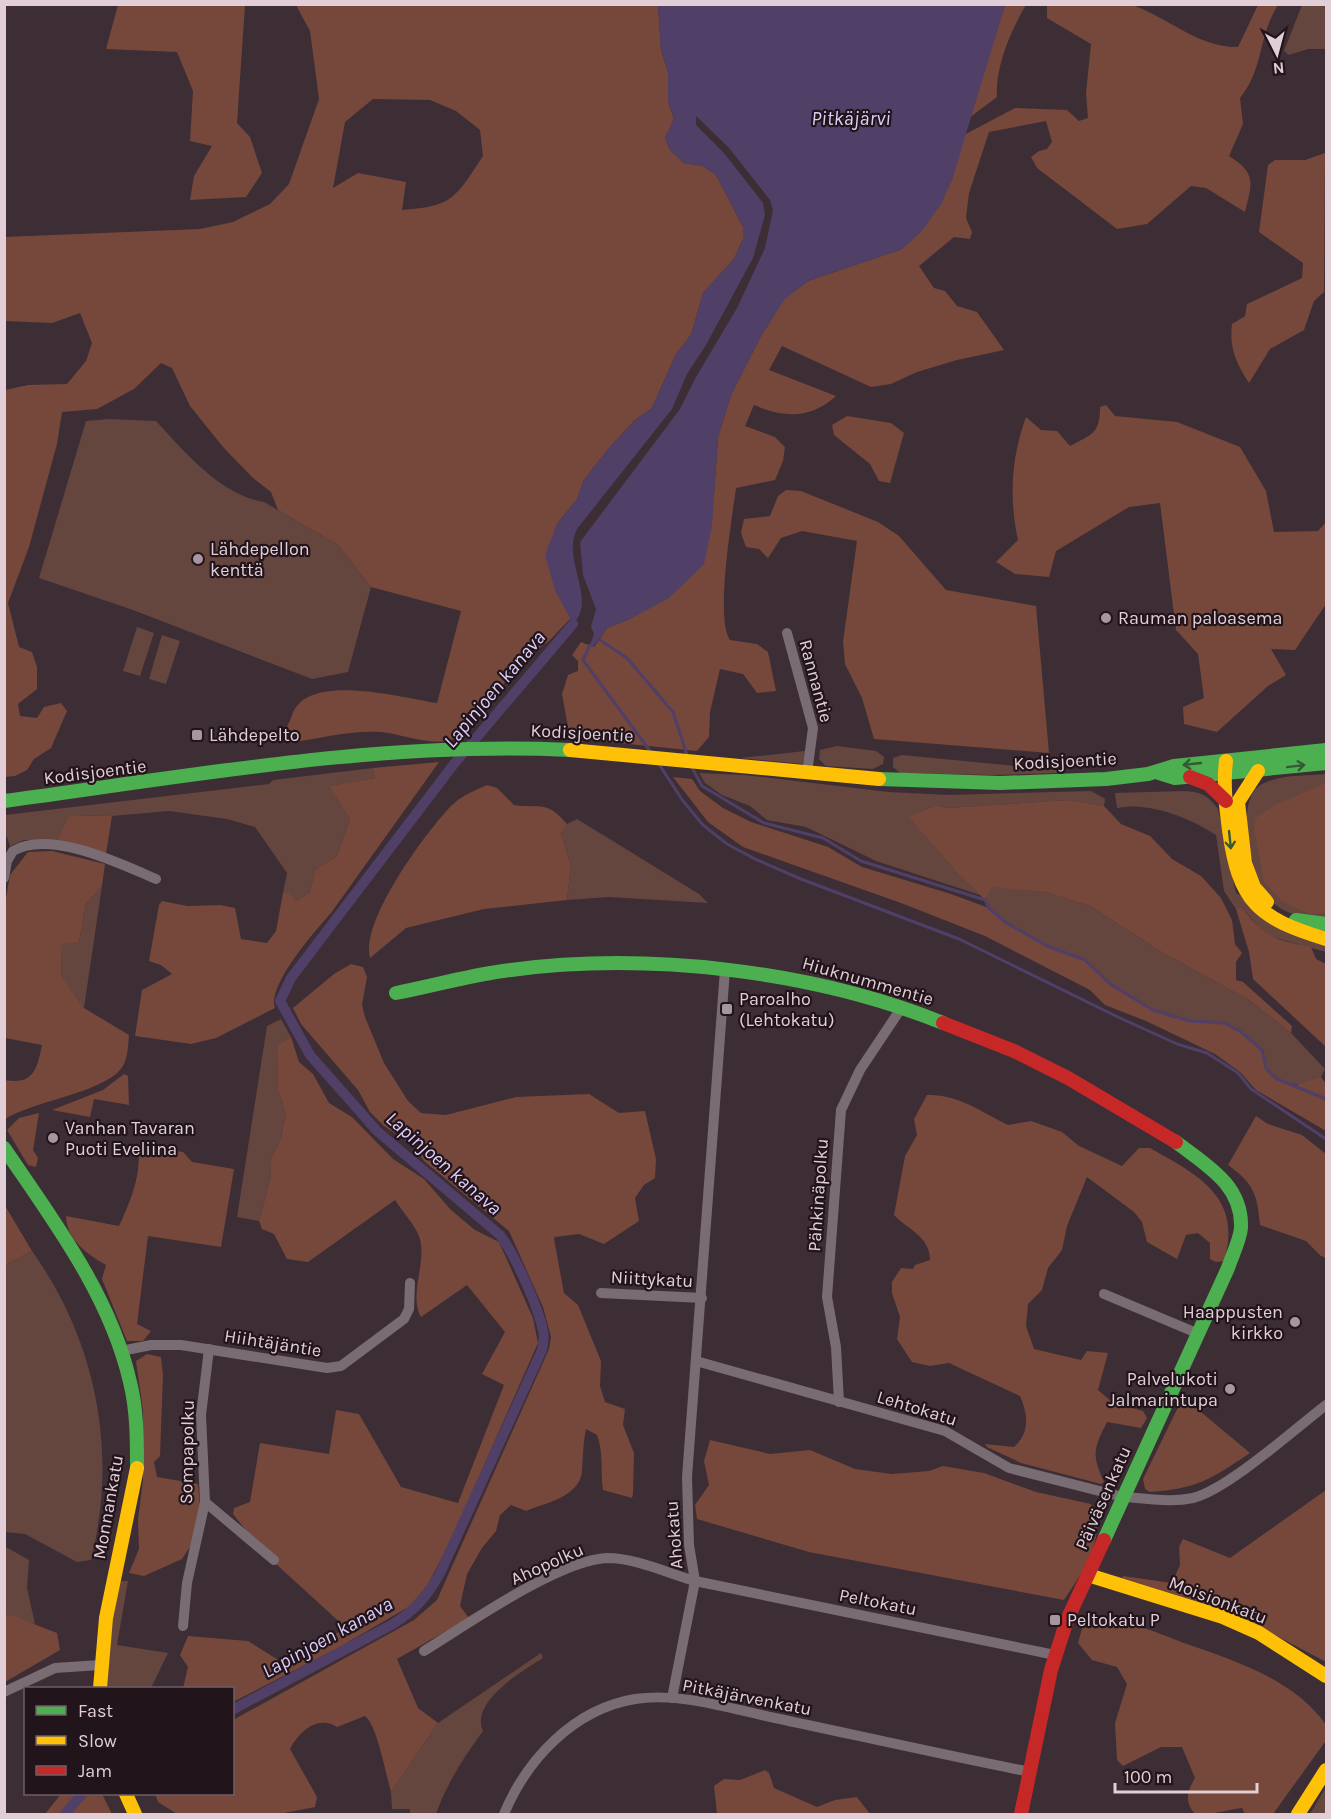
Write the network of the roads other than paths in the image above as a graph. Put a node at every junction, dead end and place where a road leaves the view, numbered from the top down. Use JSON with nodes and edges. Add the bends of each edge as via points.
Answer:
{"nodes":[{"id":1,"x":787,"y":633,"type":"dead end"},
{"id":2,"x":1326,"y":750,"type":"edge"},
{"id":3,"x":1326,"y":763,"type":"edge"},
{"id":4,"x":1227,"y":769,"type":"junction"},
{"id":5,"x":1258,"y":771,"type":"junction"},
{"id":6,"x":807,"y":773,"type":"junction"},
{"id":7,"x":1159,"y":773,"type":"junction"},
{"id":8,"x":1190,"y":777,"type":"junction"},
{"id":9,"x":4,"y":801,"type":"edge"},
{"id":10,"x":1232,"y":802,"type":"junction"},
{"id":11,"x":4,"y":878,"type":"edge"},
{"id":12,"x":156,"y":879,"type":"dead end"},
{"id":13,"x":1326,"y":924,"type":"edge"},
{"id":14,"x":1326,"y":939,"type":"edge"},
{"id":15,"x":725,"y":970,"type":"junction"},
{"id":16,"x":396,"y":993,"type":"dead end"},
{"id":17,"x":902,"y":1007,"type":"junction"},
{"id":18,"x":4,"y":1148,"type":"edge"},
{"id":19,"x":1238,"y":1206,"type":"joint"},
{"id":20,"x":410,"y":1283,"type":"dead end"},
{"id":21,"x":601,"y":1293,"type":"dead end"},
{"id":22,"x":1104,"y":1294,"type":"dead end"},
{"id":23,"x":702,"y":1298,"type":"junction"},
{"id":24,"x":1199,"y":1334,"type":"junction"},
{"id":25,"x":209,"y":1349,"type":"junction"},
{"id":26,"x":121,"y":1351,"type":"junction"},
{"id":27,"x":696,"y":1364,"type":"junction"},
{"id":28,"x":839,"y":1402,"type":"junction"},
{"id":29,"x":1326,"y":1405,"type":"edge"},
{"id":30,"x":1123,"y":1497,"type":"junction"},
{"id":31,"x":205,"y":1502,"type":"junction"},
{"id":32,"x":274,"y":1560,"type":"dead end"},
{"id":33,"x":1088,"y":1575,"type":"junction"},
{"id":34,"x":695,"y":1581,"type":"junction"},
{"id":35,"x":183,"y":1626,"type":"dead end"},
{"id":36,"x":424,"y":1651,"type":"dead end"},
{"id":37,"x":1055,"y":1655,"type":"junction"},
{"id":38,"x":100,"y":1665,"type":"junction"},
{"id":39,"x":1326,"y":1676,"type":"edge"},
{"id":40,"x":100,"y":1687,"type":"edge"},
{"id":41,"x":4,"y":1692,"type":"edge"},
{"id":42,"x":672,"y":1698,"type":"junction"},
{"id":43,"x":1326,"y":1770,"type":"edge"},
{"id":44,"x":1030,"y":1772,"type":"junction"},
{"id":45,"x":126,"y":1795,"type":"edge"},
{"id":46,"x":135,"y":1815,"type":"edge"},
{"id":47,"x":504,"y":1815,"type":"edge"},
{"id":48,"x":1021,"y":1815,"type":"edge"},
{"id":49,"x":1298,"y":1815,"type":"edge"}],
"edges":[{"from":1,"to":6,"type":"street","name":"Rannantie","via":[[813,728]]},
{"from":2,"to":4,"type":"main road","name":"Kodisjoentie"},
{"from":5,"to":3,"type":"main road","name":"Kodisjoentie","one_way":true},
{"from":4,"to":5,"type":"main road","name":"Kodisjoentie"},
{"from":4,"to":7,"type":"main road","name":"Kodisjoentie","one_way":true,"via":[[1174,766]]},
{"from":4,"to":8,"type":"main road","name":"Kodisjoentie"},
{"from":4,"to":10,"type":"main road"},
{"from":5,"to":10,"type":"main road"},
{"from":6,"to":7,"type":"main road","name":"Kodisjoentie","via":[[959,783]]},
{"from":6,"to":9,"type":"main road","name":"Kodisjoentie","via":[[642,754],[490,748],[283,765]]},
{"from":7,"to":8,"type":"main road","name":"Kodisjoentie"},
{"from":8,"to":10,"type":"main road"},
{"from":10,"to":13,"type":"main road","via":[[1254,887],[1288,917]]},
{"from":10,"to":14,"type":"main road","one_way":true,"via":[[1235,872],[1249,900],[1277,922]]},
{"from":11,"to":12,"type":"street","via":[[13,851],[33,844],[84,852]]},
{"from":15,"to":16,"type":"main road","name":"Hiuknummentie","via":[[635,963],[568,964],[486,974]]},
{"from":15,"to":17,"type":"main road","name":"Hiuknummentie","via":[[806,980]]},
{"from":15,"to":23,"type":"street"},
{"from":17,"to":19,"type":"main road","name":"Hiuknummentie","via":[[1014,1051],[1172,1139],[1224,1179]]},
{"from":17,"to":28,"type":"street","name":"Pähkinäpolku","via":[[858,1074],[841,1110],[827,1297],[836,1347]]},
{"from":18,"to":26,"type":"main road","name":"Monnankatu","via":[[92,1284]]},
{"from":19,"to":24,"type":"main road","name":"Päiväsenkatu","via":[[1241,1228]]},
{"from":20,"to":25,"type":"street","name":"Hiihtäjäntie","via":[[409,1309],[404,1319],[341,1366],[312,1368]]},
{"from":21,"to":23,"type":"street","name":"Niittykatu"},
{"from":22,"to":24,"type":"street"},
{"from":23,"to":27,"type":"street"},
{"from":24,"to":30,"type":"main road","name":"Päiväsenkatu"},
{"from":25,"to":26,"type":"street","name":"Hiihtäjäntie","via":[[165,1344]]},
{"from":25,"to":31,"type":"street","name":"Sompapolku","via":[[201,1415]]},
{"from":26,"to":38,"type":"main road","name":"Monnankatu","via":[[135,1409],[137,1468]]},
{"from":27,"to":28,"type":"street","name":"Lehtokatu"},
{"from":27,"to":34,"type":"street","name":"Ahokatu","via":[[687,1477],[689,1545]]},
{"from":28,"to":30,"type":"street","name":"Lehtokatu","via":[[945,1431],[1009,1468]]},
{"from":29,"to":30,"type":"street","name":"Lehtokatu","via":[[1204,1494],[1176,1500]]},
{"from":30,"to":33,"type":"main road","name":"Päiväsenkatu"},
{"from":31,"to":32,"type":"street"},
{"from":31,"to":35,"type":"street","name":"Sompapolku","via":[[187,1583]]},
{"from":33,"to":37,"type":"main road","name":"Päiväsenkatu"},
{"from":33,"to":39,"type":"main road","name":"Moisionkatu","via":[[1223,1617],[1259,1633]]},
{"from":34,"to":36,"type":"street","name":"Ahopolku","via":[[633,1562],[608,1558],[586,1561],[536,1584]]},
{"from":34,"to":37,"type":"street","name":"Peltokatu"},
{"from":34,"to":42,"type":"street","name":"Ahokatu"},
{"from":37,"to":44,"type":"main road","name":"Päiväsenkatu"},
{"from":38,"to":40,"type":"main road","name":"Monnankatu"},
{"from":38,"to":41,"type":"street","via":[[55,1668]]},
{"from":42,"to":44,"type":"street","name":"Pitkäjärvenkatu"},
{"from":42,"to":47,"type":"street","name":"Pitkäjärvenkatu","via":[[634,1699],[584,1718],[536,1760]]},
{"from":43,"to":49,"type":"main road"},
{"from":44,"to":48,"type":"main road","name":"Päiväsenkatu"},
{"from":45,"to":46,"type":"main road"}]}
